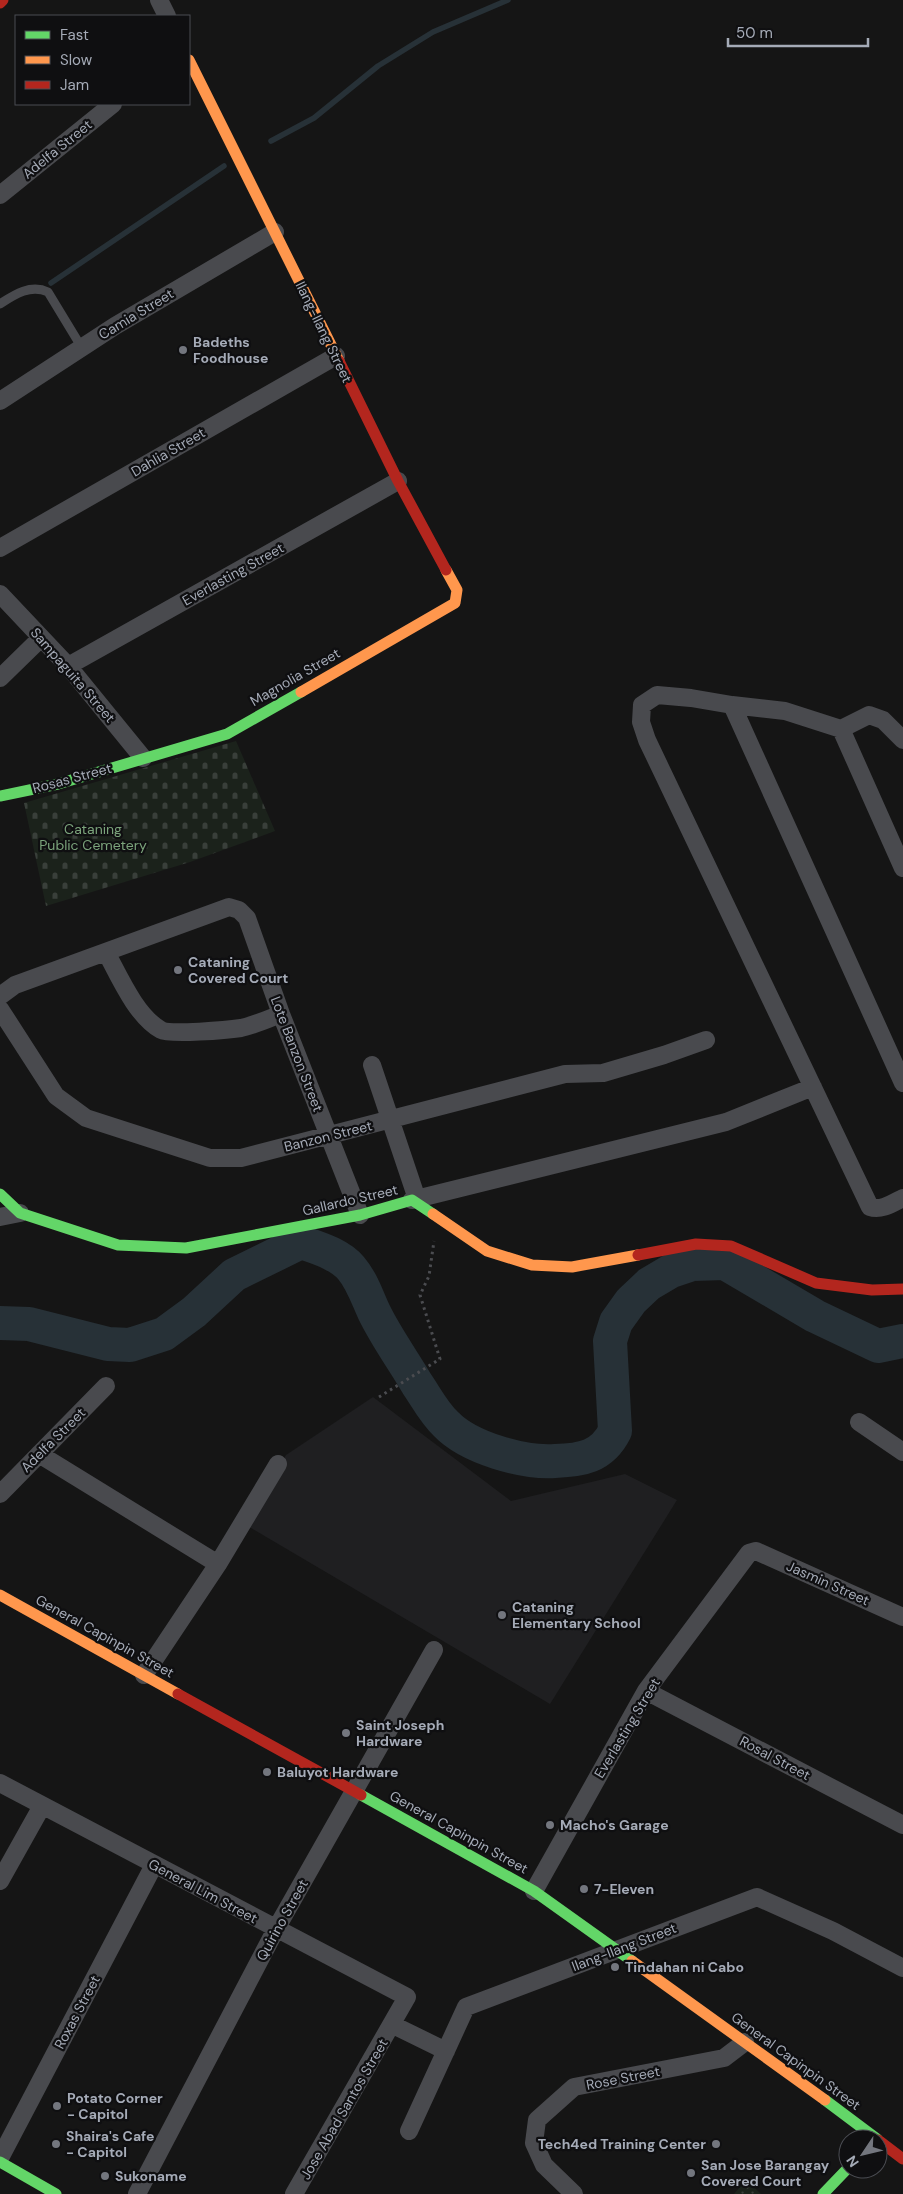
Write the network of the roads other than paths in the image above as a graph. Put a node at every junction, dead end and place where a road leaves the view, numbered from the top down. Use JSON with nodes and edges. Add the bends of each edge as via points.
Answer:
{"nodes":[{"id":1,"x":3,"y":0,"type":"edge"},
{"id":2,"x":159,"y":0,"type":"edge"},
{"id":3,"x":0,"y":3,"type":"edge"},
{"id":4,"x":166,"y":15,"type":"edge"},
{"id":5,"x":190,"y":62,"type":"edge"},
{"id":6,"x":112,"y":105,"type":"edge"},
{"id":7,"x":0,"y":195,"type":"edge"},
{"id":8,"x":274,"y":232,"type":"junction"},
{"id":9,"x":0,"y":304,"type":"edge"},
{"id":10,"x":82,"y":348,"type":"junction"},
{"id":11,"x":336,"y":356,"type":"junction"},
{"id":12,"x":0,"y":401,"type":"edge"},
{"id":13,"x":398,"y":481,"type":"junction"},
{"id":14,"x":0,"y":548,"type":"edge"},
{"id":15,"x":0,"y":594,"type":"edge"},
{"id":16,"x":455,"y":603,"type":"joint"},
{"id":17,"x":41,"y":638,"type":"junction"},
{"id":18,"x":68,"y":666,"type":"junction"},
{"id":19,"x":0,"y":678,"type":"edge"},
{"id":20,"x":732,"y":705,"type":"junction"},
{"id":21,"x":841,"y":729,"type":"junction"},
{"id":22,"x":903,"y":740,"type":"edge"},
{"id":23,"x":143,"y":758,"type":"junction"},
{"id":24,"x":0,"y":796,"type":"edge"},
{"id":25,"x":903,"y":868,"type":"edge"},
{"id":26,"x":106,"y":952,"type":"junction"},
{"id":27,"x":0,"y":996,"type":"edge"},
{"id":28,"x":0,"y":1009,"type":"edge"},
{"id":29,"x":281,"y":1014,"type":"junction"},
{"id":30,"x":706,"y":1040,"type":"dead end"},
{"id":31,"x":372,"y":1064,"type":"dead end"},
{"id":32,"x":903,"y":1083,"type":"edge"},
{"id":33,"x":813,"y":1087,"type":"junction"},
{"id":34,"x":392,"y":1120,"type":"junction"},
{"id":35,"x":329,"y":1137,"type":"junction"},
{"id":36,"x":0,"y":1194,"type":"edge"},
{"id":37,"x":903,"y":1198,"type":"edge"},
{"id":38,"x":414,"y":1200,"type":"junction"},
{"id":39,"x":20,"y":1214,"type":"junction"},
{"id":40,"x":360,"y":1215,"type":"junction"},
{"id":41,"x":0,"y":1217,"type":"edge"},
{"id":42,"x":903,"y":1288,"type":"edge"},
{"id":43,"x":106,"y":1386,"type":"dead end"},
{"id":44,"x":859,"y":1422,"type":"dead end"},
{"id":45,"x":903,"y":1452,"type":"edge"},
{"id":46,"x":39,"y":1454,"type":"junction"},
{"id":47,"x":278,"y":1464,"type":"dead end"},
{"id":48,"x":0,"y":1494,"type":"edge"},
{"id":49,"x":753,"y":1551,"type":"joint"},
{"id":50,"x":218,"y":1564,"type":"junction"},
{"id":51,"x":0,"y":1595,"type":"edge"},
{"id":52,"x":903,"y":1617,"type":"edge"},
{"id":53,"x":434,"y":1650,"type":"dead end"},
{"id":54,"x":144,"y":1675,"type":"junction"},
{"id":55,"x":646,"y":1691,"type":"junction"},
{"id":56,"x":0,"y":1782,"type":"edge"},
{"id":57,"x":355,"y":1792,"type":"junction"},
{"id":58,"x":42,"y":1806,"type":"junction"},
{"id":59,"x":903,"y":1825,"type":"edge"},
{"id":60,"x":154,"y":1865,"type":"junction"},
{"id":61,"x":0,"y":1881,"type":"edge"},
{"id":62,"x":534,"y":1891,"type":"junction"},
{"id":63,"x":276,"y":1929,"type":"junction"},
{"id":64,"x":617,"y":1950,"type":"junction"},
{"id":65,"x":903,"y":1968,"type":"edge"},
{"id":66,"x":408,"y":1997,"type":"joint"},
{"id":67,"x":393,"y":2025,"type":"junction"},
{"id":68,"x":745,"y":2042,"type":"junction"},
{"id":69,"x":446,"y":2052,"type":"junction"},
{"id":70,"x":863,"y":2129,"type":"edge"},
{"id":71,"x":410,"y":2131,"type":"dead end"},
{"id":72,"x":888,"y":2147,"type":"edge"},
{"id":73,"x":0,"y":2158,"type":"edge"},
{"id":74,"x":903,"y":2159,"type":"edge"},
{"id":75,"x":0,"y":2162,"type":"edge"},
{"id":76,"x":838,"y":2178,"type":"edge"},
{"id":77,"x":56,"y":2194,"type":"edge"},
{"id":78,"x":137,"y":2194,"type":"edge"},
{"id":79,"x":294,"y":2194,"type":"edge"},
{"id":80,"x":574,"y":2194,"type":"edge"},
{"id":81,"x":823,"y":2194,"type":"edge"}],
"edges":[{"from":1,"to":3,"type":"street"},
{"from":2,"to":4,"type":"street"},
{"from":5,"to":8,"type":"street","name":"Ilang-Ilang Street"},
{"from":6,"to":7,"type":"street","name":"Adelfa Street"},
{"from":8,"to":10,"type":"street","name":"Camia Street"},
{"from":8,"to":11,"type":"street","name":"Ilang-Ilang Street"},
{"from":9,"to":10,"type":"lane","via":[[18,293],[39,288],[48,292]]},
{"from":10,"to":12,"type":"street","name":"Camia Street"},
{"from":11,"to":13,"type":"street","name":"Ilang-Ilang Street"},
{"from":11,"to":14,"type":"street","name":"Dahlia Street"},
{"from":13,"to":16,"type":"street","name":"Ilang-Ilang Street","via":[[457,590]]},
{"from":13,"to":18,"type":"street","name":"Everlasting Street"},
{"from":15,"to":17,"type":"street","name":"Sampaguita Street"},
{"from":16,"to":23,"type":"street","name":"Magnolia Street","via":[[228,734]]},
{"from":17,"to":18,"type":"street","name":"Sampaguita Street"},
{"from":17,"to":19,"type":"street"},
{"from":18,"to":23,"type":"street","name":"Sampaguita Street"},
{"from":20,"to":21,"type":"street","via":[[785,711]]},
{"from":20,"to":32,"type":"street"},
{"from":20,"to":33,"type":"street","via":[[657,695],[642,705],[641,722],[646,740]]},
{"from":21,"to":22,"type":"street","via":[[868,715],[883,720]]},
{"from":21,"to":25,"type":"street"},
{"from":23,"to":24,"type":"street","name":"Rosas Street","via":[[58,784]]},
{"from":26,"to":27,"type":"street","name":"Lote Banzon Street","via":[[15,985]]},
{"from":26,"to":29,"type":"street","via":[[132,999],[163,1031],[242,1028]]},
{"from":26,"to":29,"type":"street","name":"Lote Banzon Street","via":[[229,907],[238,910],[246,918]]},
{"from":28,"to":35,"type":"street","name":"Banzon Street","via":[[56,1096],[86,1118],[210,1158],[241,1158]]},
{"from":29,"to":35,"type":"street","name":"Lote Banzon Street"},
{"from":30,"to":34,"type":"street","name":"Banzon Street","via":[[603,1073],[565,1074]]},
{"from":31,"to":34,"type":"street"},
{"from":33,"to":37,"type":"street","via":[[870,1207],[881,1208]]},
{"from":33,"to":38,"type":"street","via":[[726,1122]]},
{"from":34,"to":35,"type":"street","name":"Banzon Street"},
{"from":34,"to":38,"type":"street"},
{"from":35,"to":40,"type":"street","name":"Lote Banzon Street"},
{"from":36,"to":39,"type":"street","name":"Gallardo Street"},
{"from":38,"to":40,"type":"street","name":"Gallardo Street"},
{"from":38,"to":42,"type":"street","name":"Gallardo Street","via":[[487,1251],[532,1265],[572,1267],[696,1244],[731,1246],[816,1283],[872,1290]]},
{"from":39,"to":40,"type":"street","name":"Gallardo Street","via":[[118,1245],[186,1248]]},
{"from":39,"to":41,"type":"street"},
{"from":43,"to":46,"type":"street","name":"Adelfa Street"},
{"from":44,"to":45,"type":"street"},
{"from":46,"to":48,"type":"street","name":"Adelfa Street"},
{"from":46,"to":50,"type":"street"},
{"from":47,"to":50,"type":"street"},
{"from":49,"to":52,"type":"street","name":"Jasmin Street"},
{"from":49,"to":55,"type":"street","name":"Everlasting Street"},
{"from":50,"to":54,"type":"street"},
{"from":51,"to":54,"type":"street","name":"General Capinpin Street"},
{"from":53,"to":57,"type":"street","name":"Quirino Street"},
{"from":54,"to":57,"type":"street","name":"General Capinpin Street"},
{"from":55,"to":59,"type":"street","name":"Rosal Street"},
{"from":55,"to":62,"type":"street","name":"Everlasting Street"},
{"from":56,"to":58,"type":"street","name":"General Lim Street"},
{"from":57,"to":62,"type":"street","name":"General Capinpin Street"},
{"from":57,"to":63,"type":"street","name":"Quirino Street"},
{"from":58,"to":60,"type":"street","name":"General Lim Street"},
{"from":58,"to":61,"type":"street"},
{"from":60,"to":63,"type":"street","name":"General Lim Street"},
{"from":60,"to":73,"type":"street","name":"Roxas Street"},
{"from":62,"to":64,"type":"street","name":"General Capinpin Street"},
{"from":63,"to":66,"type":"street","name":"General Lim Street"},
{"from":63,"to":78,"type":"street","name":"Quirino Street"},
{"from":64,"to":65,"type":"street","name":"Ilang-Ilang Street","via":[[757,1896]]},
{"from":64,"to":68,"type":"street","name":"General Capinpin Street"},
{"from":64,"to":69,"type":"street","name":"Ilang-Ilang Street","via":[[466,2007]]},
{"from":66,"to":67,"type":"street","name":"Jose Abad Santos Street"},
{"from":67,"to":69,"type":"street"},
{"from":67,"to":79,"type":"street","name":"Jose Abad Santos Street"},
{"from":68,"to":70,"type":"street","name":"General Capinpin Street"},
{"from":68,"to":80,"type":"street","name":"Rose Street","via":[[724,2058],[574,2088],[555,2102],[537,2120],[534,2142],[544,2165]]},
{"from":69,"to":71,"type":"street","name":"Ilang-Ilang Street"},
{"from":72,"to":74,"type":"street","name":"General Capinpin Street"},
{"from":75,"to":77,"type":"street"},
{"from":76,"to":81,"type":"street"}]}
